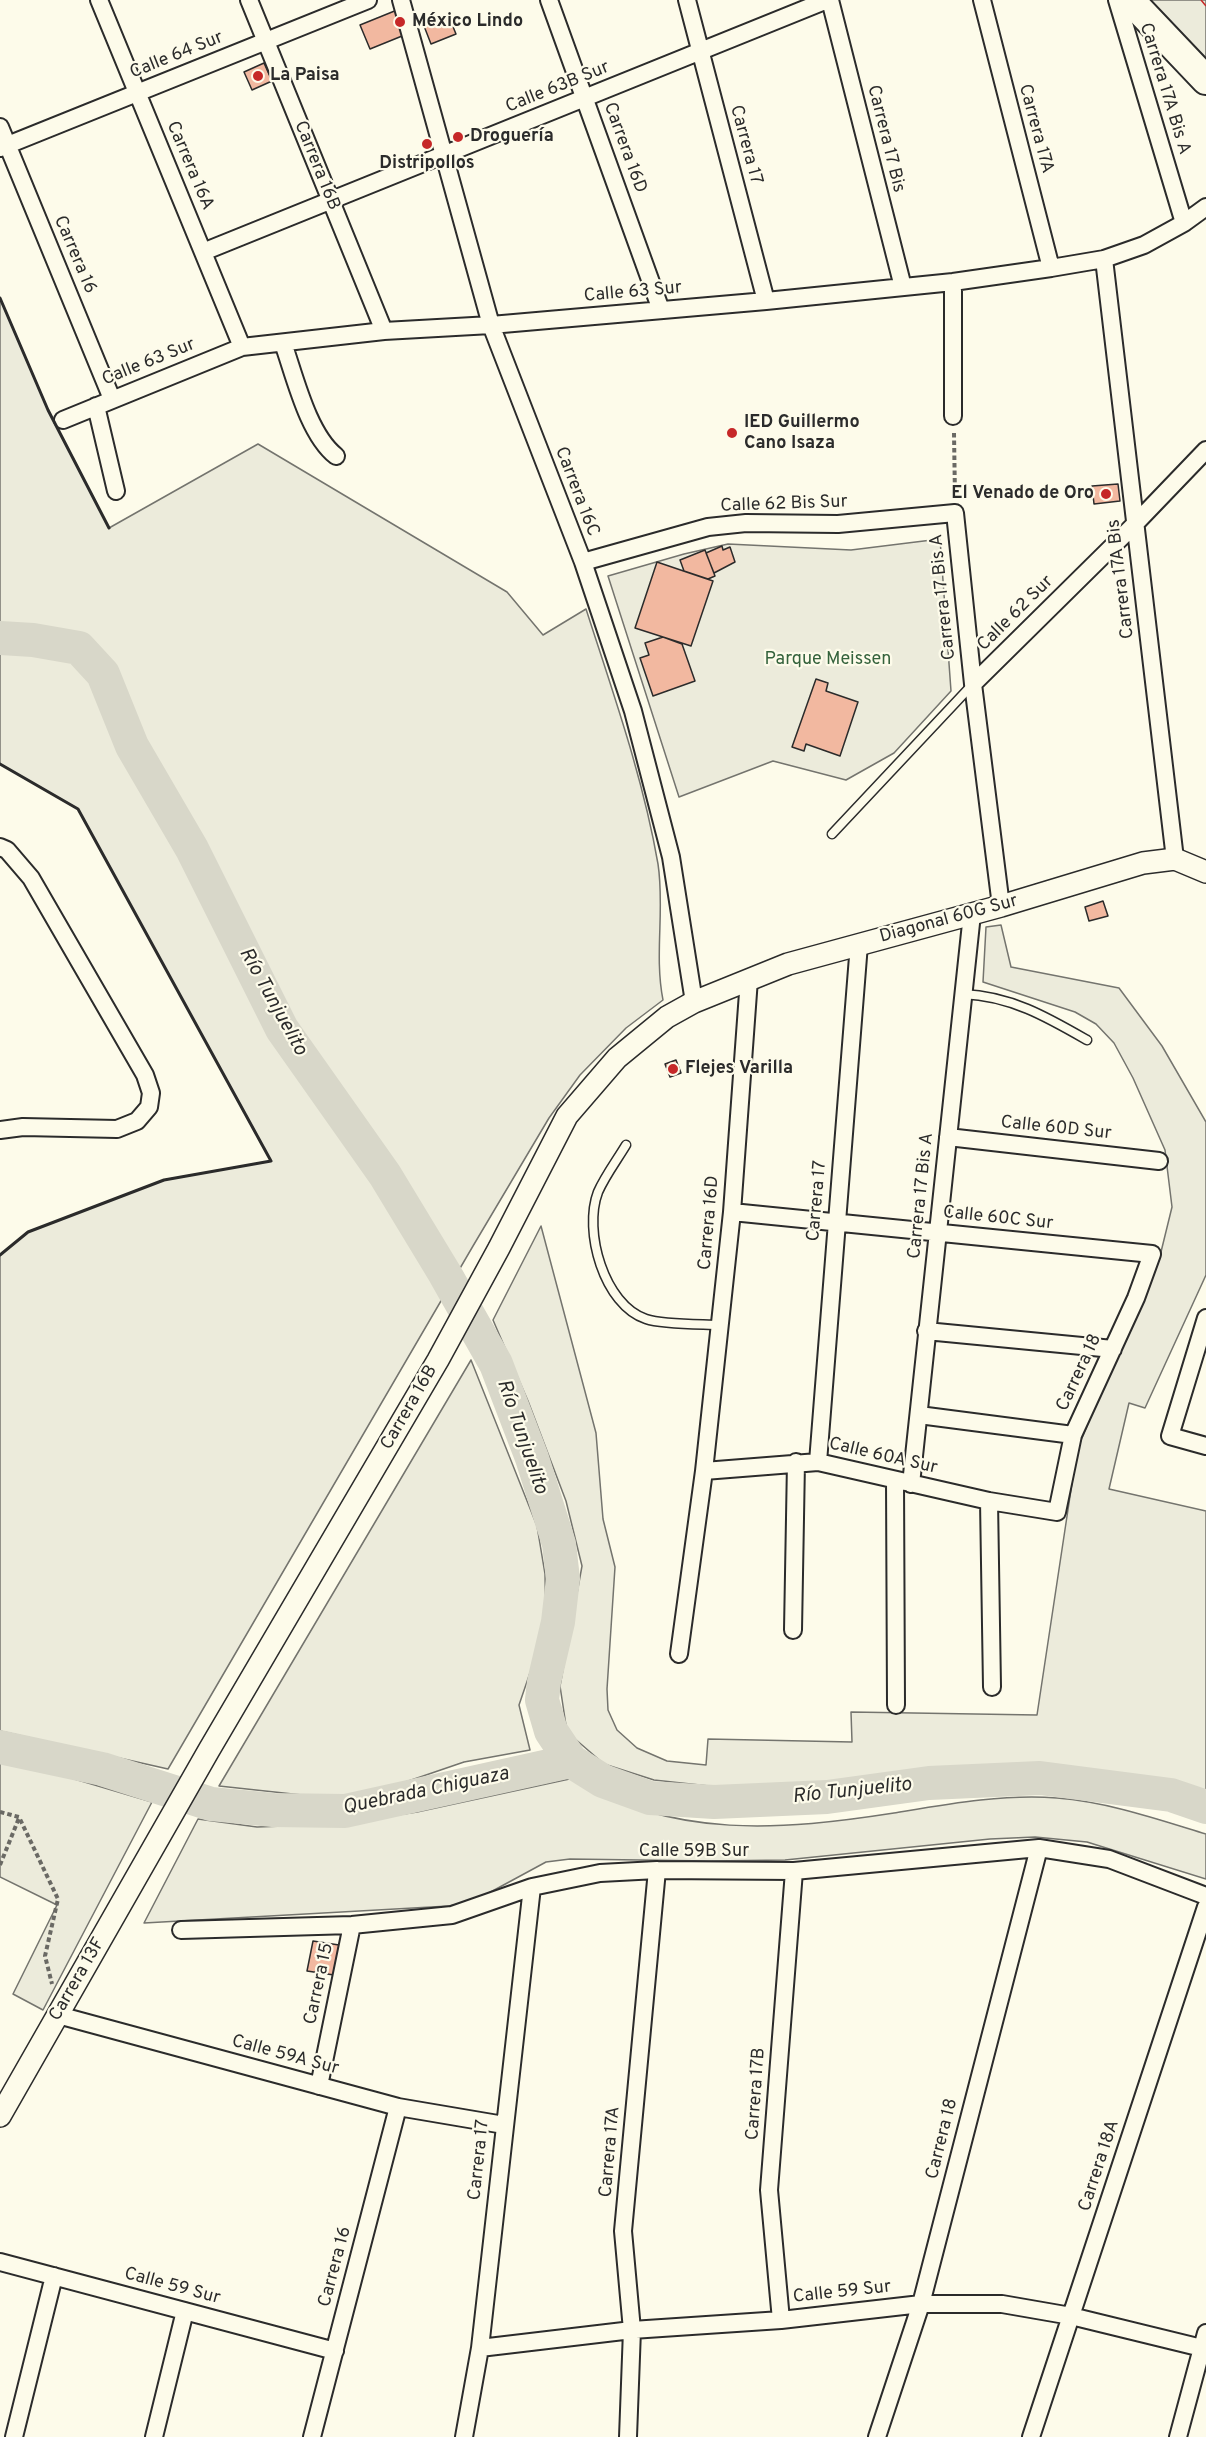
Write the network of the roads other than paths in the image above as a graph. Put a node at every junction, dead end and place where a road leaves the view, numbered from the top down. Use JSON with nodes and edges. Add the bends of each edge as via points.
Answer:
{"nodes":[{"id":1,"x":99,"y":0,"type":"edge"},
{"id":2,"x":249,"y":0,"type":"edge"},
{"id":3,"x":368,"y":0,"type":"edge"},
{"id":4,"x":401,"y":0,"type":"edge"},
{"id":5,"x":549,"y":0,"type":"edge"},
{"id":6,"x":687,"y":0,"type":"edge"},
{"id":7,"x":829,"y":0,"type":"edge"},
{"id":8,"x":981,"y":0,"type":"edge"},
{"id":9,"x":1117,"y":0,"type":"edge"},
{"id":10,"x":1130,"y":0,"type":"edge"},
{"id":11,"x":266,"y":41,"type":"junction"},
{"id":12,"x":700,"y":51,"type":"junction"},
{"id":13,"x":1206,"y":80,"type":"edge"},
{"id":14,"x":137,"y":93,"type":"junction"},
{"id":15,"x":585,"y":98,"type":"junction"},
{"id":16,"x":0,"y":127,"type":"edge"},
{"id":17,"x":4,"y":147,"type":"edge"},
{"id":18,"x":444,"y":155,"type":"junction"},
{"id":19,"x":331,"y":200,"type":"junction"},
{"id":20,"x":1206,"y":207,"type":"edge"},
{"id":21,"x":1184,"y":223,"type":"junction"},
{"id":22,"x":203,"y":252,"type":"junction"},
{"id":23,"x":1104,"y":259,"type":"junction"},
{"id":24,"x":1051,"y":268,"type":"junction"},
{"id":25,"x":953,"y":282,"type":"junction"},
{"id":26,"x":903,"y":287,"type":"junction"},
{"id":27,"x":766,"y":301,"type":"junction"},
{"id":28,"x":662,"y":310,"type":"junction"},
{"id":29,"x":491,"y":325,"type":"junction"},
{"id":30,"x":384,"y":331,"type":"junction"},
{"id":31,"x":283,"y":343,"type":"junction"},
{"id":32,"x":242,"y":347,"type":"junction"},
{"id":33,"x":112,"y":399,"type":"junction"},
{"id":34,"x":96,"y":406,"type":"junction"},
{"id":35,"x":954,"y":416,"type":"road end"},
{"id":36,"x":63,"y":420,"type":"dead end"},
{"id":37,"x":1206,"y":450,"type":"edge"},
{"id":38,"x":336,"y":456,"type":"dead end"},
{"id":39,"x":116,"y":491,"type":"dead end"},
{"id":40,"x":955,"y":513,"type":"joint"},
{"id":41,"x":1135,"y":524,"type":"junction"},
{"id":42,"x":583,"y":562,"type":"junction"},
{"id":43,"x":973,"y":684,"type":"junction"},
{"id":44,"x":832,"y":834,"type":"dead end"},
{"id":45,"x":0,"y":847,"type":"edge"},
{"id":46,"x":1175,"y":859,"type":"junction"},
{"id":47,"x":1206,"y":872,"type":"edge"},
{"id":48,"x":1001,"y":906,"type":"junction"},
{"id":49,"x":972,"y":914,"type":"junction"},
{"id":50,"x":859,"y":944,"type":"junction"},
{"id":51,"x":749,"y":979,"type":"junction"},
{"id":52,"x":963,"y":993,"type":"junction"},
{"id":53,"x":694,"y":1002,"type":"junction"},
{"id":54,"x":1087,"y":1040,"type":"dead end"},
{"id":55,"x":0,"y":1130,"type":"edge"},
{"id":56,"x":948,"y":1137,"type":"junction"},
{"id":57,"x":626,"y":1145,"type":"dead end"},
{"id":58,"x":1159,"y":1161,"type":"dead end"},
{"id":59,"x":732,"y":1212,"type":"junction"},
{"id":60,"x":836,"y":1221,"type":"junction"},
{"id":61,"x":937,"y":1233,"type":"junction"},
{"id":62,"x":1152,"y":1254,"type":"joint"},
{"id":63,"x":1206,"y":1318,"type":"edge"},
{"id":64,"x":720,"y":1325,"type":"junction"},
{"id":65,"x":926,"y":1332,"type":"junction"},
{"id":66,"x":1113,"y":1349,"type":"junction"},
{"id":67,"x":1199,"y":1361,"type":"edge"},
{"id":68,"x":919,"y":1416,"type":"junction"},
{"id":69,"x":1073,"y":1435,"type":"junction"},
{"id":70,"x":1206,"y":1446,"type":"edge"},
{"id":71,"x":818,"y":1461,"type":"junction"},
{"id":72,"x":796,"y":1462,"type":"junction"},
{"id":73,"x":704,"y":1471,"type":"junction"},
{"id":74,"x":903,"y":1482,"type":"junction"},
{"id":75,"x":989,"y":1500,"type":"junction"},
{"id":76,"x":1057,"y":1512,"type":"joint"},
{"id":77,"x":794,"y":1630,"type":"dead end"},
{"id":78,"x":679,"y":1654,"type":"dead end"},
{"id":79,"x":992,"y":1687,"type":"dead end"},
{"id":80,"x":896,"y":1706,"type":"dead end"},
{"id":81,"x":157,"y":1843,"type":"joint"},
{"id":82,"x":1039,"y":1848,"type":"junction"},
{"id":83,"x":657,"y":1870,"type":"junction"},
{"id":84,"x":794,"y":1871,"type":"junction"},
{"id":85,"x":532,"y":1887,"type":"junction"},
{"id":86,"x":1206,"y":1896,"type":"edge"},
{"id":87,"x":1206,"y":1907,"type":"edge"},
{"id":88,"x":352,"y":1925,"type":"junction"},
{"id":89,"x":181,"y":1930,"type":"dead end"},
{"id":90,"x":58,"y":2015,"type":"junction"},
{"id":91,"x":319,"y":2086,"type":"junction"},
{"id":92,"x":398,"y":2107,"type":"junction"},
{"id":93,"x":0,"y":2116,"type":"edge"},
{"id":94,"x":504,"y":2125,"type":"junction"},
{"id":95,"x":0,"y":2262,"type":"edge"},
{"id":96,"x":54,"y":2276,"type":"junction"},
{"id":97,"x":921,"y":2304,"type":"junction"},
{"id":98,"x":184,"y":2311,"type":"junction"},
{"id":99,"x":1071,"y":2316,"type":"junction"},
{"id":100,"x":781,"y":2320,"type":"junction"},
{"id":101,"x":632,"y":2330,"type":"junction"},
{"id":102,"x":1205,"y":2343,"type":"edge"},
{"id":103,"x":480,"y":2348,"type":"junction"},
{"id":104,"x":335,"y":2351,"type":"junction"},
{"id":105,"x":14,"y":2437,"type":"edge"},
{"id":106,"x":154,"y":2437,"type":"edge"},
{"id":107,"x":312,"y":2437,"type":"edge"},
{"id":108,"x":464,"y":2437,"type":"edge"},
{"id":109,"x":628,"y":2437,"type":"edge"},
{"id":110,"x":878,"y":2437,"type":"edge"},
{"id":111,"x":1031,"y":2437,"type":"edge"},
{"id":112,"x":1178,"y":2437,"type":"edge"}],
"edges":[{"from":1,"to":14,"type":"street","name":"Carrera 16A"},
{"from":2,"to":11,"type":"street","name":"Carrera 16B"},
{"from":3,"to":11,"type":"street","name":"Calle 64 Sur"},
{"from":4,"to":18,"type":"street","name":"Carrera 16C"},
{"from":5,"to":15,"type":"street","name":"Carrera 16D"},
{"from":6,"to":12,"type":"street","name":"Carrera 17"},
{"from":7,"to":12,"type":"street","name":"Calle 63B Sur"},
{"from":7,"to":26,"type":"street","name":"Carrera 17 Bis"},
{"from":8,"to":24,"type":"street","name":"Carrera 17A"},
{"from":9,"to":21,"type":"street","name":"Carrera 17A Bis A"},
{"from":10,"to":13,"type":"highway"},
{"from":11,"to":14,"type":"street","name":"Calle 64 Sur"},
{"from":11,"to":19,"type":"street","name":"Carrera 16B"},
{"from":12,"to":15,"type":"street","name":"Calle 63B Sur"},
{"from":12,"to":27,"type":"street","name":"Carrera 17"},
{"from":14,"to":17,"type":"street","name":"Calle 64 Sur"},
{"from":14,"to":22,"type":"street","name":"Carrera 16A"},
{"from":15,"to":18,"type":"street","name":"Calle 63B Sur"},
{"from":15,"to":28,"type":"street","name":"Carrera 16D"},
{"from":16,"to":17,"type":"street","name":"Carrera 16"},
{"from":17,"to":33,"type":"street","name":"Carrera 16"},
{"from":18,"to":19,"type":"street","name":"Calle 63B Sur"},
{"from":18,"to":29,"type":"street","name":"Carrera 16C"},
{"from":19,"to":22,"type":"street","name":"Calle 63B Sur"},
{"from":19,"to":30,"type":"street","name":"Carrera 16B"},
{"from":20,"to":21,"type":"street","name":"Calle 63 Sur"},
{"from":21,"to":23,"type":"street","name":"Calle 63 Sur","via":[[1144,245]]},
{"from":22,"to":32,"type":"street","name":"Carrera 16A"},
{"from":23,"to":24,"type":"street","name":"Calle 63 Sur"},
{"from":23,"to":41,"type":"street","name":"Carrera 17A Bis"},
{"from":24,"to":25,"type":"street","name":"Calle 63 Sur"},
{"from":25,"to":26,"type":"street","name":"Calle 63 Sur"},
{"from":25,"to":35,"type":"street"},
{"from":26,"to":27,"type":"street","name":"Calle 63 Sur"},
{"from":27,"to":28,"type":"street","name":"Calle 63 Sur"},
{"from":28,"to":29,"type":"street","name":"Calle 63 Sur"},
{"from":29,"to":30,"type":"street","name":"Calle 63 Sur"},
{"from":29,"to":42,"type":"street","name":"Carrera 16C"},
{"from":30,"to":31,"type":"street","name":"Calle 63 Sur"},
{"from":31,"to":32,"type":"street","name":"Calle 63 Sur"},
{"from":31,"to":38,"type":"street","via":[[315,432]]},
{"from":32,"to":33,"type":"street","name":"Calle 63 Sur"},
{"from":33,"to":34,"type":"street","name":"Calle 63 Sur"},
{"from":34,"to":36,"type":"street","name":"Calle 63 Sur"},
{"from":34,"to":39,"type":"street"},
{"from":37,"to":41,"type":"street","name":"Calle 62 Sur"},
{"from":40,"to":42,"type":"street","name":"Calle 62 Bis Sur","via":[[838,524],[746,523],[708,527]]},
{"from":40,"to":43,"type":"street","name":"Carrera 17 Bis A"},
{"from":41,"to":43,"type":"street","name":"Calle 62 Sur"},
{"from":41,"to":46,"type":"street","name":"Carrera 17A Bis"},
{"from":42,"to":53,"type":"street","name":"Carrera 16C","via":[[633,711],[671,856]]},
{"from":43,"to":44,"type":"lane","name":"Calle 62 Sur"},
{"from":43,"to":48,"type":"street","name":"Carrera 17 Bis A"},
{"from":45,"to":55,"type":"street","via":[[31,878],[145,1075],[151,1093],[148,1107],[137,1121],[117,1129]]},
{"from":46,"to":47,"type":"street","name":"Diagonal 60G Sur"},
{"from":46,"to":48,"type":"street","name":"Diagonal 60G Sur","via":[[1143,863]]},
{"from":48,"to":49,"type":"street","name":"Diagonal 60G Sur"},
{"from":49,"to":50,"type":"street","name":"Diagonal 60G Sur"},
{"from":49,"to":52,"type":"street","name":"Carrera 17 Bis A"},
{"from":50,"to":51,"type":"street","name":"Diagonal 60G Sur"},
{"from":50,"to":60,"type":"street","name":"Carrera 17"},
{"from":51,"to":53,"type":"street","name":"Diagonal 60G Sur"},
{"from":51,"to":59,"type":"street","name":"Carrera 16D"},
{"from":52,"to":54,"type":"lane","via":[[1019,1004]]},
{"from":52,"to":56,"type":"street","name":"Carrera 17 Bis A"},
{"from":53,"to":81,"type":"street","name":"Carrera 16B","via":[[637,1039],[567,1116],[438,1360]]},
{"from":56,"to":58,"type":"street","name":"Calle 60D Sur"},
{"from":56,"to":61,"type":"street","name":"Carrera 17 Bis A"},
{"from":57,"to":64,"type":"lane","via":[[598,1193],[592,1232],[598,1259],[614,1291],[631,1311],[647,1319]]},
{"from":59,"to":60,"type":"street","name":"Calle 60C Sur"},
{"from":59,"to":64,"type":"street","name":"Carrera 16D"},
{"from":60,"to":61,"type":"street","name":"Calle 60C Sur"},
{"from":60,"to":71,"type":"street","name":"Carrera 17"},
{"from":61,"to":62,"type":"street","name":"Calle 60C Sur"},
{"from":61,"to":65,"type":"street","name":"Carrera 17 Bis A"},
{"from":62,"to":66,"type":"street","name":"Carrera 18"},
{"from":63,"to":67,"type":"street"},
{"from":64,"to":73,"type":"street","name":"Carrera 16D"},
{"from":65,"to":66,"type":"street"},
{"from":65,"to":68,"type":"street","name":"Carrera 17 Bis A"},
{"from":66,"to":69,"type":"street","name":"Carrera 18"},
{"from":67,"to":70,"type":"street","via":[[1170,1436]]},
{"from":68,"to":69,"type":"street"},
{"from":68,"to":74,"type":"street","name":"Carrera 17 Bis A"},
{"from":69,"to":76,"type":"street","name":"Carrera 18"},
{"from":71,"to":72,"type":"street","name":"Calle 60A Sur"},
{"from":71,"to":74,"type":"street","name":"Calle 60A Sur"},
{"from":72,"to":73,"type":"street","name":"Calle 60A Sur"},
{"from":72,"to":77,"type":"street"},
{"from":73,"to":78,"type":"street"},
{"from":74,"to":75,"type":"street","name":"Calle 60A Sur"},
{"from":74,"to":80,"type":"street","name":"Carrera 17 Bis A"},
{"from":75,"to":76,"type":"street","name":"Calle 60A Sur"},
{"from":75,"to":79,"type":"street"},
{"from":81,"to":90,"type":"street","name":"Carrera 13F"},
{"from":82,"to":84,"type":"street","name":"Calle 59B Sur"},
{"from":82,"to":86,"type":"street","name":"Calle 59B Sur","via":[[1109,1859]]},
{"from":82,"to":97,"type":"street","name":"Carrera 18"},
{"from":83,"to":84,"type":"street","name":"Calle 59B Sur"},
{"from":83,"to":85,"type":"street","name":"Calle 59B Sur","via":[[600,1873]]},
{"from":83,"to":101,"type":"street","name":"Carrera 17A","via":[[623,2231]]},
{"from":84,"to":100,"type":"street","name":"Carrera 17B","via":[[769,2190]]},
{"from":85,"to":88,"type":"street","name":"Calle 59B Sur","via":[[452,1915]]},
{"from":85,"to":94,"type":"street","name":"Carrera 17"},
{"from":87,"to":99,"type":"street","name":"Carrera 18A"},
{"from":88,"to":89,"type":"street","name":"Calle 59B Sur"},
{"from":88,"to":91,"type":"street","name":"Carrera 15"},
{"from":90,"to":91,"type":"street","name":"Calle 59A Sur"},
{"from":90,"to":93,"type":"street","name":"Carrera 13F"},
{"from":91,"to":92,"type":"street","name":"Calle 59A Sur"},
{"from":92,"to":94,"type":"street","name":"Calle 59A Sur"},
{"from":92,"to":104,"type":"street","name":"Carrera 16"},
{"from":94,"to":103,"type":"street","name":"Carrera 17"},
{"from":95,"to":96,"type":"street","name":"Calle 59 Sur"},
{"from":96,"to":98,"type":"street","name":"Calle 59 Sur"},
{"from":96,"to":105,"type":"street"},
{"from":97,"to":99,"type":"street","name":"Calle 59 Sur","via":[[1002,2304]]},
{"from":97,"to":100,"type":"street","name":"Calle 59 Sur"},
{"from":97,"to":110,"type":"street","name":"Carrera 18"},
{"from":98,"to":104,"type":"street","name":"Calle 59 Sur"},
{"from":98,"to":106,"type":"street"},
{"from":99,"to":102,"type":"street","name":"Calle 59 Sur"},
{"from":99,"to":111,"type":"street","name":"Carrera 18A"},
{"from":100,"to":101,"type":"street","name":"Calle 59 Sur"},
{"from":101,"to":103,"type":"street","name":"Calle 59 Sur"},
{"from":101,"to":109,"type":"street","name":"Carrera 17A"},
{"from":102,"to":112,"type":"street"},
{"from":103,"to":108,"type":"street","name":"Carrera 17"},
{"from":104,"to":107,"type":"street","name":"Carrera 16"}]}
